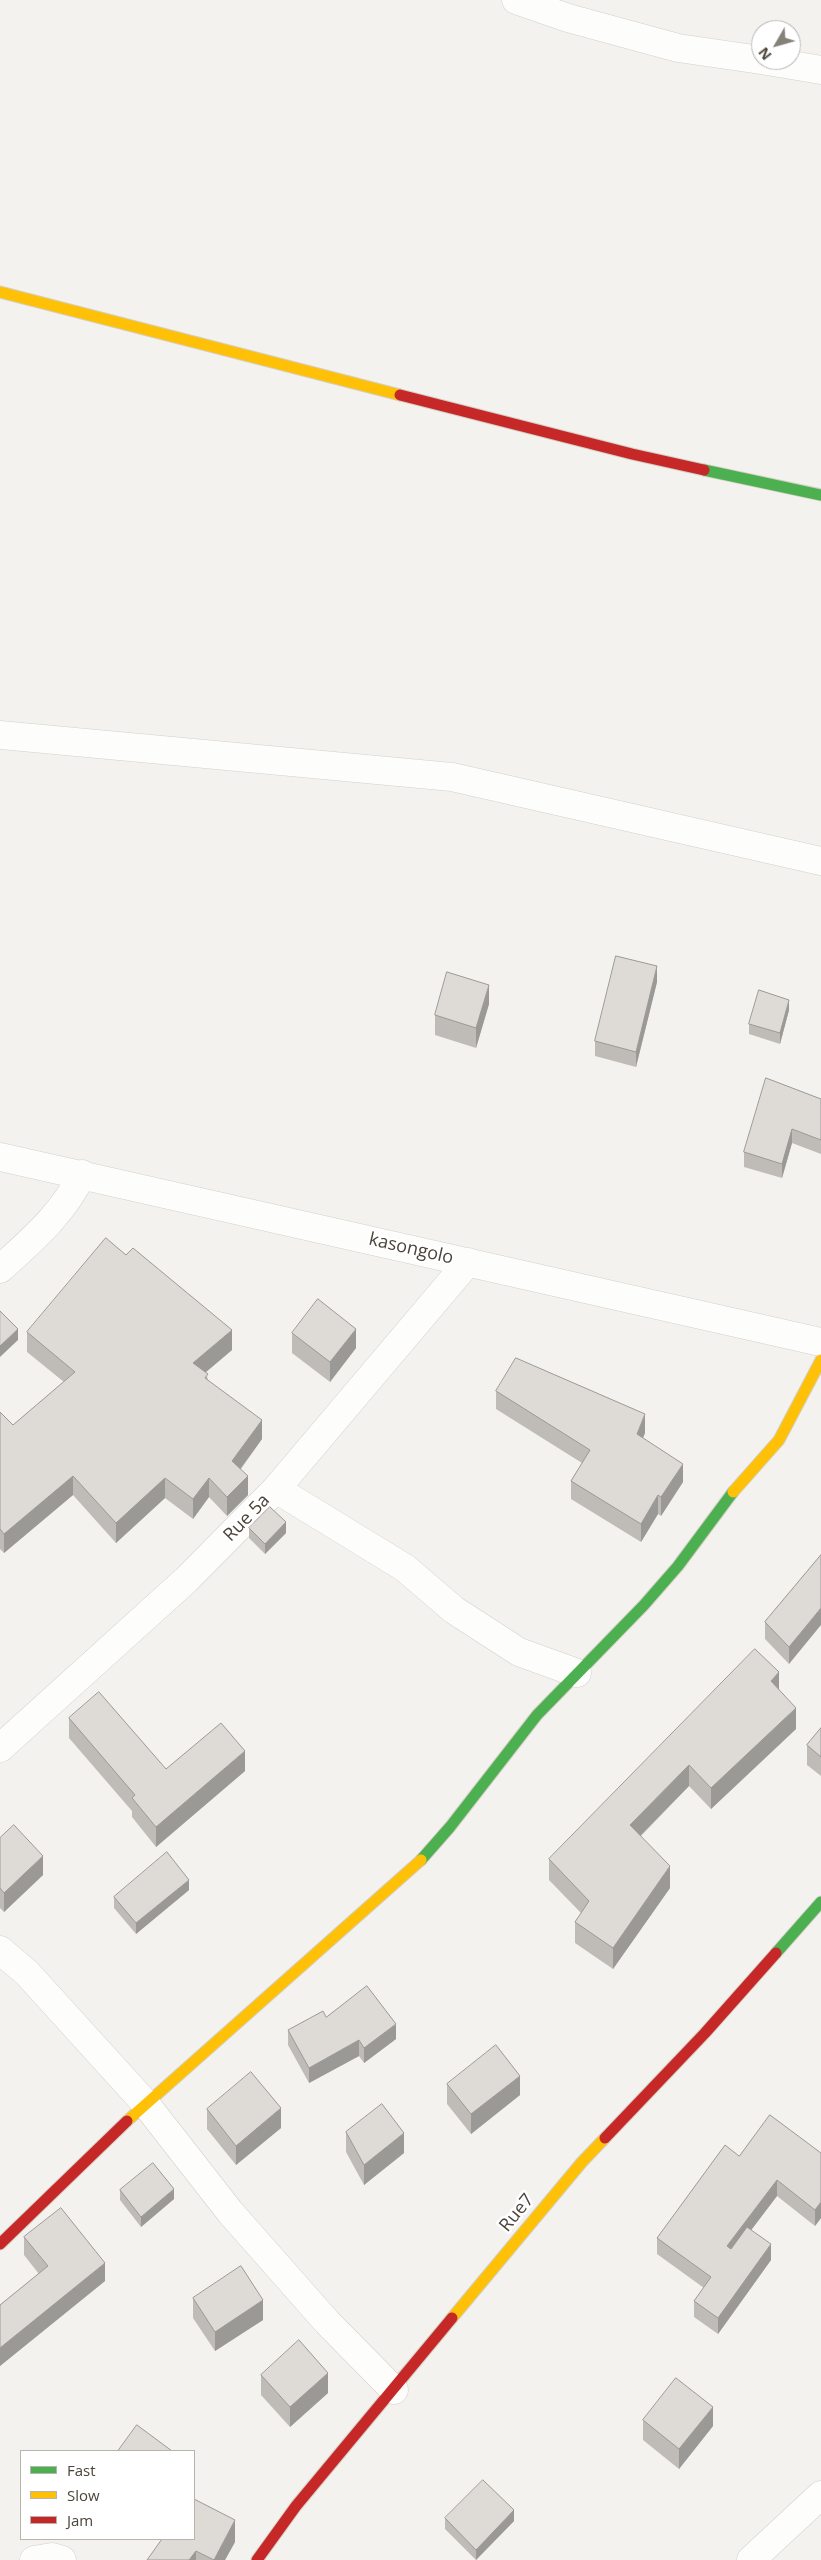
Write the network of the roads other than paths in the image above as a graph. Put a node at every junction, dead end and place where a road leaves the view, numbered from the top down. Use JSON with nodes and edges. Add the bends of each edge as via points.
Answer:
{"nodes":[{"id":1,"x":516,"y":0,"type":"edge"},
{"id":2,"x":751,"y":59,"type":"edge"},
{"id":3,"x":801,"y":67,"type":"edge"},
{"id":4,"x":821,"y":70,"type":"edge"},
{"id":5,"x":0,"y":292,"type":"edge"},
{"id":6,"x":821,"y":495,"type":"edge"},
{"id":7,"x":0,"y":734,"type":"edge"},
{"id":8,"x":821,"y":861,"type":"edge"},
{"id":9,"x":0,"y":1157,"type":"edge"},
{"id":10,"x":82,"y":1174,"type":"junction"},
{"id":11,"x":468,"y":1262,"type":"junction"},
{"id":12,"x":0,"y":1269,"type":"edge"},
{"id":13,"x":821,"y":1342,"type":"edge"},
{"id":14,"x":821,"y":1360,"type":"edge"},
{"id":15,"x":276,"y":1489,"type":"junction"},
{"id":16,"x":576,"y":1673,"type":"junction"},
{"id":17,"x":0,"y":1748,"type":"edge"},
{"id":18,"x":821,"y":1902,"type":"edge"},
{"id":19,"x":0,"y":1950,"type":"edge"},
{"id":20,"x":145,"y":2103,"type":"junction"},
{"id":21,"x":0,"y":2244,"type":"edge"},
{"id":22,"x":394,"y":2390,"type":"junction"},
{"id":23,"x":821,"y":2494,"type":"edge"},
{"id":24,"x":34,"y":2560,"type":"edge"},
{"id":25,"x":62,"y":2560,"type":"edge"},
{"id":26,"x":257,"y":2560,"type":"edge"},
{"id":27,"x":751,"y":2560,"type":"edge"}],
"edges":[{"from":1,"to":2,"type":"street","via":[[678,48]]},
{"from":3,"to":4,"type":"street"},
{"from":5,"to":6,"type":"street","via":[[632,454]]},
{"from":7,"to":8,"type":"street","via":[[452,777]]},
{"from":9,"to":10,"type":"street","name":"kasongolo"},
{"from":10,"to":11,"type":"street","name":"kasongolo"},
{"from":10,"to":12,"type":"street","via":[[62,1210]]},
{"from":11,"to":13,"type":"street","name":"kasongolo"},
{"from":11,"to":15,"type":"street","name":"Rue 5a"},
{"from":14,"to":16,"type":"street","via":[[779,1440],[721,1505],[678,1566]]},
{"from":15,"to":16,"type":"street","via":[[405,1568],[454,1610],[519,1652]]},
{"from":15,"to":17,"type":"street","name":"Rue 5a","via":[[186,1580]]},
{"from":16,"to":20,"type":"street","via":[[537,1714],[450,1827],[412,1870]]},
{"from":18,"to":22,"type":"street","name":"Rue7","via":[[705,2033],[582,2162]]},
{"from":19,"to":20,"type":"street","via":[[26,1973]]},
{"from":20,"to":21,"type":"street"},
{"from":20,"to":22,"type":"street","via":[[230,2212],[327,2322]]},
{"from":22,"to":26,"type":"street","name":"Rue7","via":[[296,2506]]},
{"from":23,"to":27,"type":"street"},
{"from":24,"to":25,"type":"street","via":[[52,2557]]}]}
